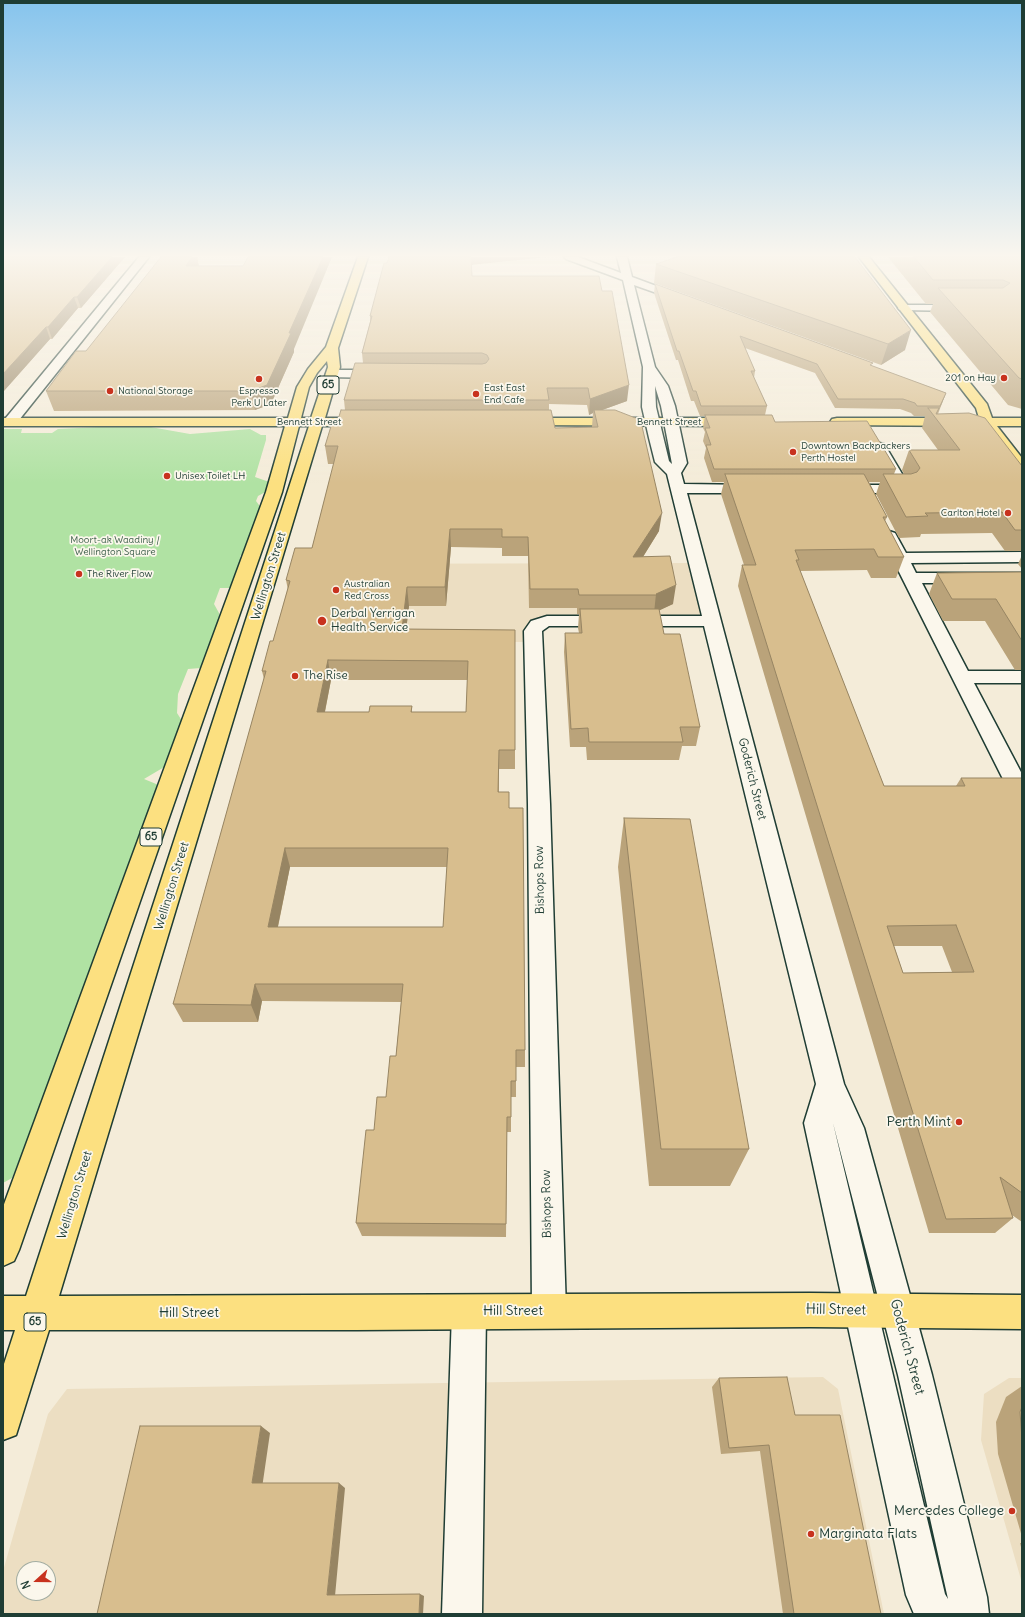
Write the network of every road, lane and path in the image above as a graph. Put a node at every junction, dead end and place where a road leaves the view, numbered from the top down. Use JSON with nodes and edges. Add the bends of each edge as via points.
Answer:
{"nodes":[{"id":1,"x":81,"y":332,"type":"edge"},
{"id":2,"x":337,"y":332,"type":"edge"},
{"id":3,"x":641,"y":332,"type":"edge"},
{"id":4,"x":923,"y":332,"type":"edge"},
{"id":5,"x":332,"y":348,"type":"junction"},
{"id":6,"x":649,"y":367,"type":"junction"},
{"id":7,"x":332,"y":374,"type":"junction"},
{"id":8,"x":391,"y":374,"type":"edge"},
{"id":9,"x":970,"y":411,"type":"dead end"},
{"id":10,"x":865,"y":421,"type":"junction"},
{"id":11,"x":6,"y":422,"type":"edge"},
{"id":12,"x":305,"y":422,"type":"junction"},
{"id":13,"x":378,"y":422,"type":"edge"},
{"id":14,"x":511,"y":422,"type":"edge"},
{"id":15,"x":652,"y":422,"type":"junction"},
{"id":16,"x":671,"y":422,"type":"junction"},
{"id":17,"x":746,"y":422,"type":"edge"},
{"id":18,"x":822,"y":422,"type":"edge"},
{"id":19,"x":987,"y":422,"type":"junction"},
{"id":20,"x":1022,"y":422,"type":"edge"},
{"id":21,"x":1022,"y":468,"type":"edge"},
{"id":22,"x":676,"y":481,"type":"junction"},
{"id":23,"x":763,"y":489,"type":"edge"},
{"id":24,"x":832,"y":489,"type":"edge"},
{"id":25,"x":882,"y":523,"type":"edge"},
{"id":26,"x":1022,"y":557,"type":"edge"},
{"id":27,"x":900,"y":558,"type":"junction"},
{"id":28,"x":910,"y":578,"type":"junction"},
{"id":29,"x":1022,"y":578,"type":"edge"},
{"id":30,"x":711,"y":621,"type":"junction"},
{"id":31,"x":962,"y":677,"type":"junction"},
{"id":32,"x":1022,"y":677,"type":"edge"},
{"id":33,"x":1014,"y":779,"type":"edge"},
{"id":34,"x":830,"y":1084,"type":"junction"},
{"id":35,"x":3,"y":1250,"type":"edge"},
{"id":36,"x":549,"y":1311,"type":"junction"},
{"id":37,"x":860,"y":1311,"type":"junction"},
{"id":38,"x":898,"y":1311,"type":"junction"},
{"id":39,"x":468,"y":1312,"type":"junction"},
{"id":40,"x":1022,"y":1312,"type":"edge"},
{"id":41,"x":3,"y":1313,"type":"edge"},
{"id":42,"x":38,"y":1313,"type":"junction"},
{"id":43,"x":3,"y":1422,"type":"edge"},
{"id":44,"x":462,"y":1614,"type":"edge"},
{"id":45,"x":934,"y":1614,"type":"edge"},
{"id":46,"x":969,"y":1614,"type":"edge"}],
"edges":[{"from":1,"to":11,"type":"street"},
{"from":2,"to":5,"type":"main road","name":"Wellington Street","number":"65"},
{"from":3,"to":6,"type":"street","name":"Goderich Street"},
{"from":4,"to":19,"type":"main road","via":[[982,407]]},
{"from":5,"to":7,"type":"main road","name":"Wellington Street","number":"65"},
{"from":5,"to":12,"type":"main road","name":"Wellington Street","number":"65","via":[[305,382],[296,410]]},
{"from":6,"to":15,"type":"street","name":"Goderich Street","via":[[649,407]]},
{"from":6,"to":16,"type":"street","name":"Goderich Street","via":[[662,386]]},
{"from":7,"to":8,"type":"street"},
{"from":7,"to":12,"type":"main road","name":"Wellington Street","number":"65"},
{"from":9,"to":19,"type":"main road"},
{"from":10,"to":18,"type":"main road"},
{"from":10,"to":19,"type":"main road"},
{"from":10,"to":24,"type":"street","via":[[904,489],[868,496]]},
{"from":11,"to":12,"type":"main road","name":"Bennett Street"},
{"from":12,"to":13,"type":"main road","name":"Bennett Street"},
{"from":12,"to":35,"type":"main road","name":"Wellington Street","number":"65","via":[[274,492]]},
{"from":12,"to":42,"type":"main road","name":"Wellington Street","number":"65"},
{"from":14,"to":15,"type":"main road","name":"Bennett Street"},
{"from":15,"to":16,"type":"main road","name":"Bennett Street"},
{"from":15,"to":22,"type":"street","name":"Goderich Street","via":[[662,462]]},
{"from":16,"to":17,"type":"main road","name":"Bennett Street"},
{"from":16,"to":22,"type":"street","name":"Goderich Street","via":[[680,463]]},
{"from":19,"to":20,"type":"main road"},
{"from":19,"to":21,"type":"main road"},
{"from":22,"to":23,"type":"street"},
{"from":22,"to":30,"type":"street","name":"Goderich Street"},
{"from":25,"to":27,"type":"street"},
{"from":26,"to":27,"type":"street"},
{"from":27,"to":28,"type":"street"},
{"from":28,"to":29,"type":"street"},
{"from":28,"to":31,"type":"street"},
{"from":30,"to":34,"type":"street","name":"Goderich Street"},
{"from":30,"to":36,"type":"street","name":"Bishops Row","via":[[547,621],[537,624],[533,631]]},
{"from":31,"to":32,"type":"street"},
{"from":31,"to":33,"type":"street"},
{"from":34,"to":37,"type":"street","via":[[818,1123]]},
{"from":34,"to":38,"type":"street","name":"Goderich Street","via":[[849,1128]]},
{"from":36,"to":37,"type":"main road","name":"Hill Street"},
{"from":36,"to":39,"type":"main road","name":"Hill Street"},
{"from":37,"to":38,"type":"main road","name":"Hill Street"},
{"from":37,"to":45,"type":"street","via":[[926,1595]]},
{"from":38,"to":40,"type":"main road","name":"Hill Street"},
{"from":38,"to":46,"type":"street","name":"Goderich Street","via":[[922,1400]]},
{"from":39,"to":42,"type":"main road","name":"Hill Street"},
{"from":39,"to":44,"type":"street"},
{"from":41,"to":42,"type":"main road","name":"Hill Street"},
{"from":42,"to":43,"type":"main road","name":"Wellington Street","number":"65"}]}
